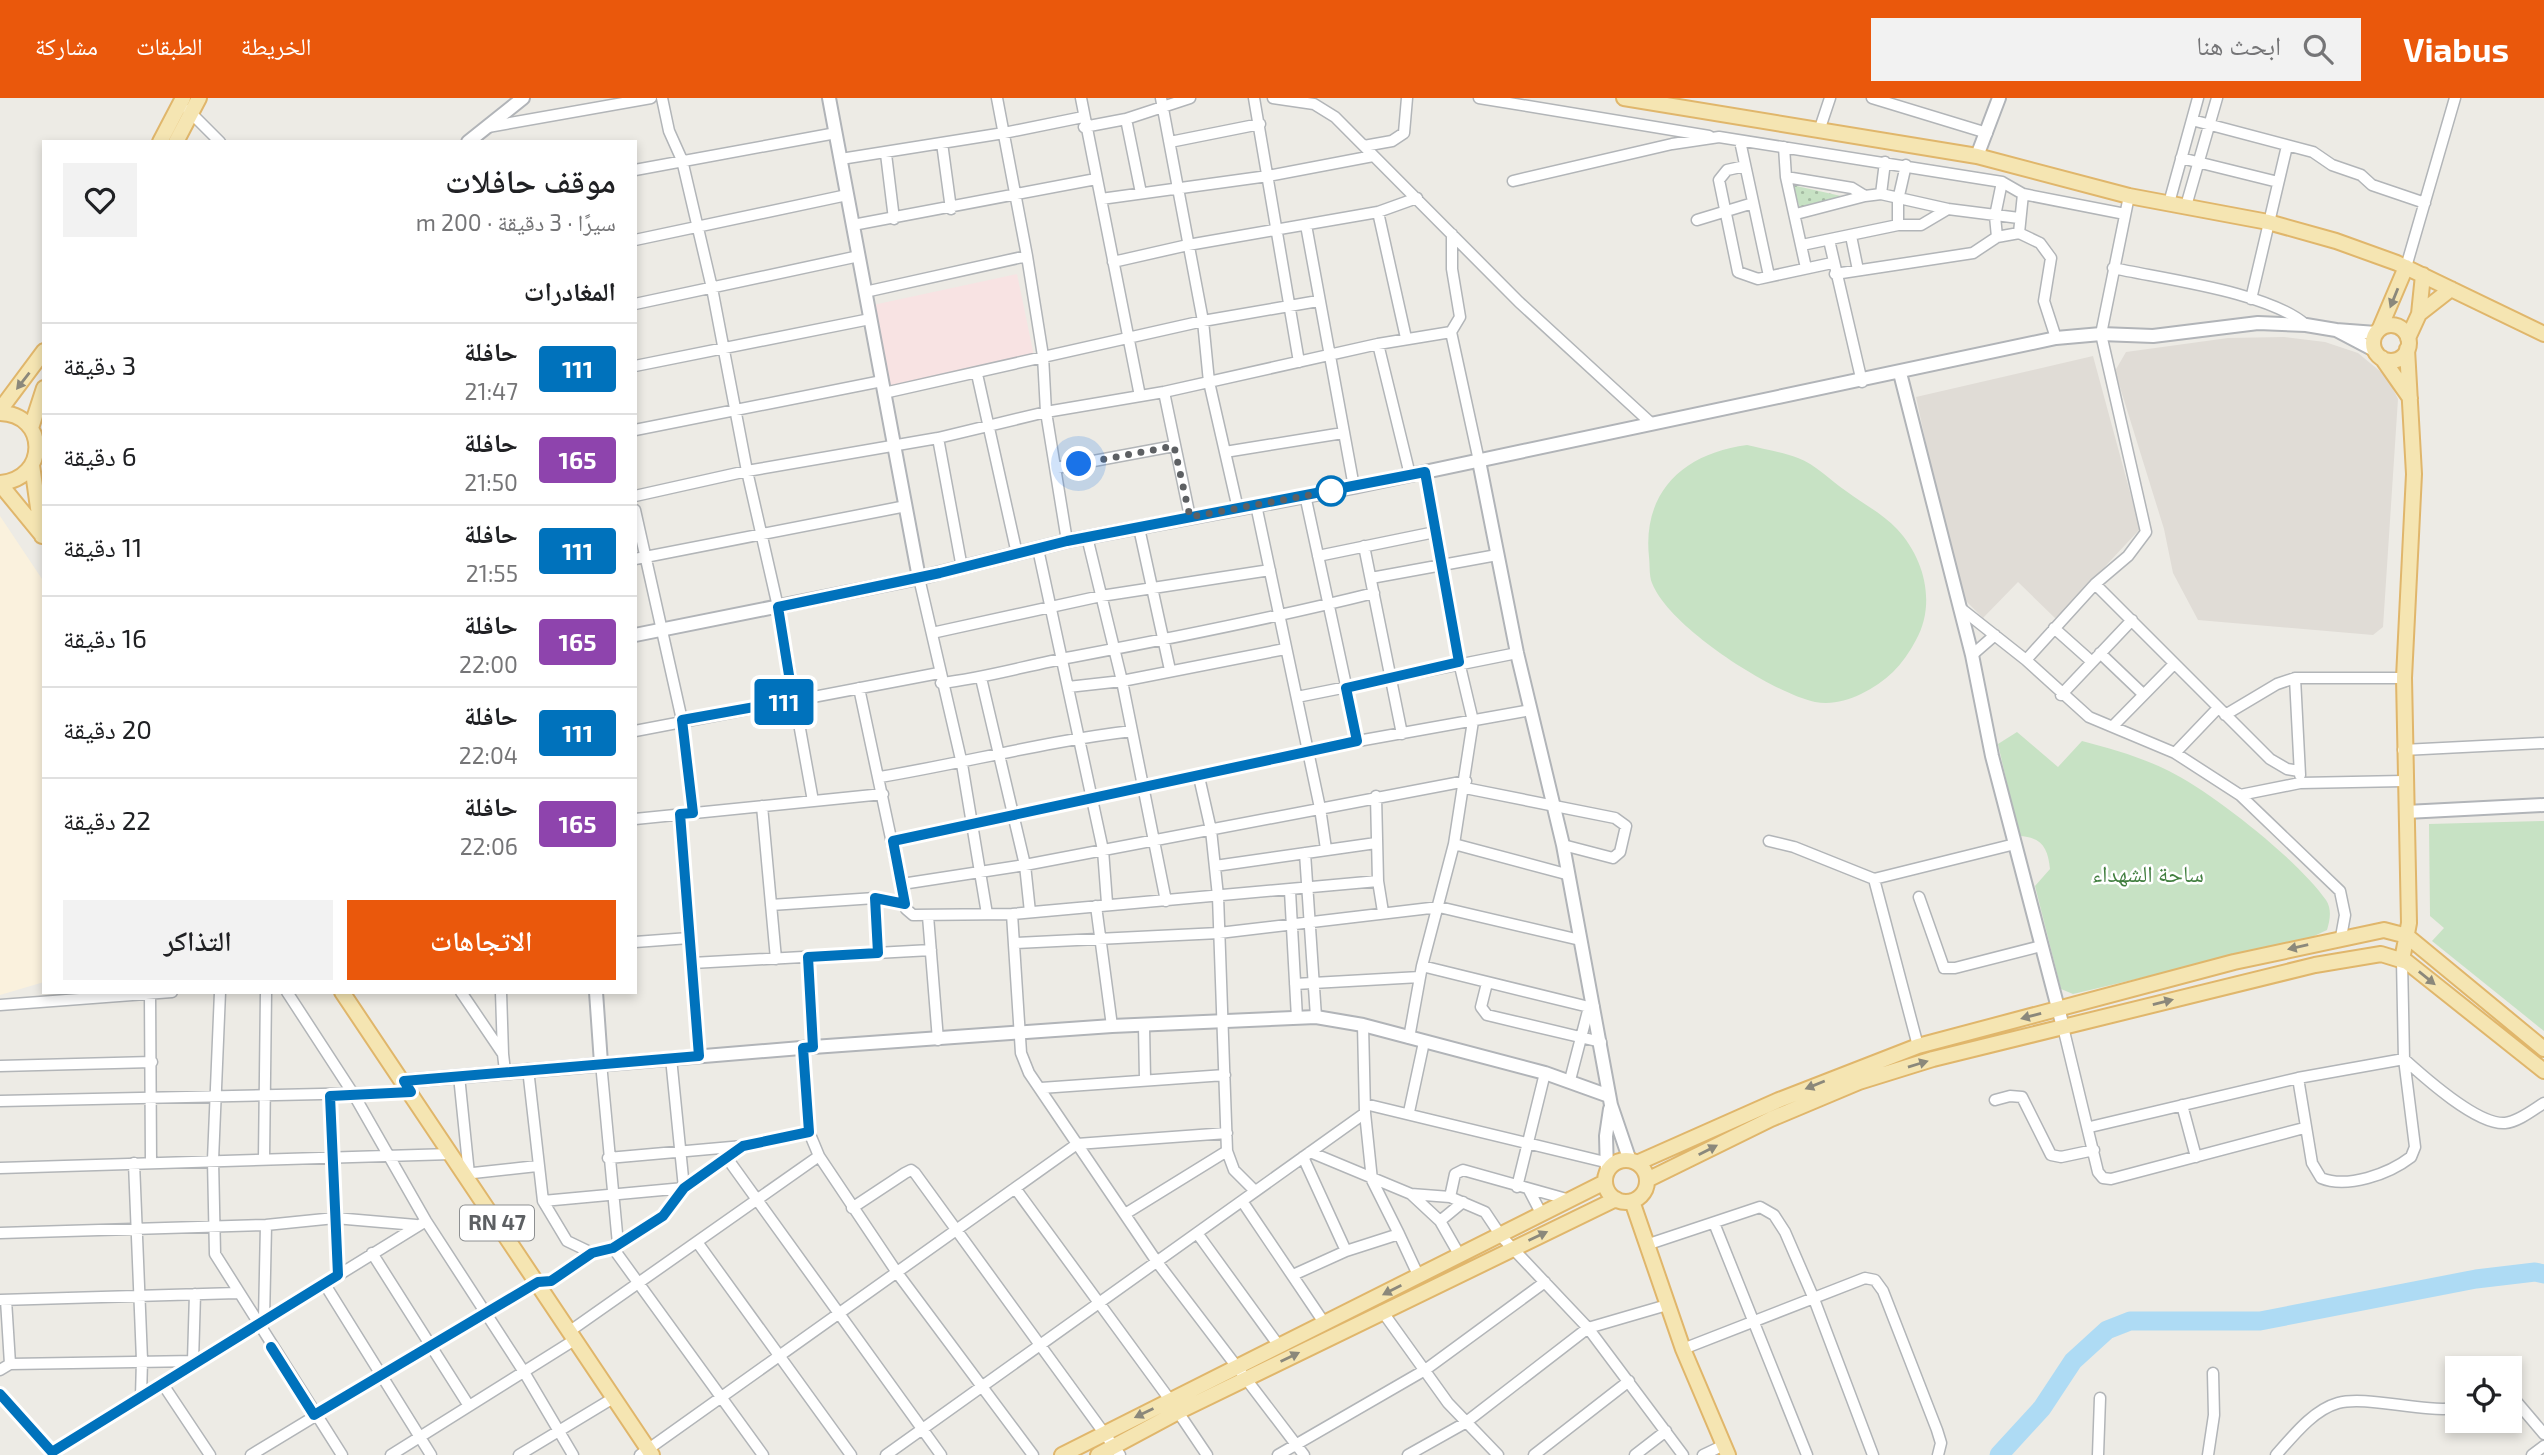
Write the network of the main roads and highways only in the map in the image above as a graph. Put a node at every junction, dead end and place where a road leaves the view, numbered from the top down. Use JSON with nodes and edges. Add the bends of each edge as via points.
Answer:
{"nodes":[{"id":1,"x":199,"y":98,"type":"edge"},
{"id":2,"x":523,"y":98,"type":"edge"},
{"id":3,"x":831,"y":98,"type":"edge"},
{"id":4,"x":1624,"y":98,"type":"edge"},
{"id":5,"x":1999,"y":98,"type":"edge"},
{"id":6,"x":184,"y":105,"type":"edge"},
{"id":7,"x":161,"y":140,"type":"edge"},
{"id":8,"x":176,"y":140,"type":"edge"},
{"id":9,"x":471,"y":140,"type":"edge"},
{"id":10,"x":1977,"y":156,"type":"junction"},
{"id":11,"x":2406,"y":267,"type":"junction"},
{"id":12,"x":2423,"y":275,"type":"junction"},
{"id":13,"x":2451,"y":289,"type":"junction"},
{"id":14,"x":2419,"y":314,"type":"junction"},
{"id":15,"x":2378,"y":330,"type":"junction"},
{"id":16,"x":2336,"y":331,"type":"junction"},
{"id":17,"x":2544,"y":334,"type":"edge"},
{"id":18,"x":2408,"y":344,"type":"junction"},
{"id":19,"x":42,"y":354,"type":"edge"},
{"id":20,"x":2378,"y":354,"type":"junction"},
{"id":21,"x":1900,"y":373,"type":"junction"},
{"id":22,"x":42,"y":396,"type":"edge"},
{"id":23,"x":2411,"y":400,"type":"junction"},
{"id":24,"x":0,"y":412,"type":"edge"},
{"id":25,"x":35,"y":425,"type":"edge"},
{"id":26,"x":1479,"y":461,"type":"junction"},
{"id":27,"x":32,"y":465,"type":"junction"},
{"id":28,"x":0,"y":484,"type":"edge"},
{"id":29,"x":40,"y":491,"type":"edge"},
{"id":30,"x":42,"y":522,"type":"edge"},
{"id":31,"x":42,"y":536,"type":"edge"},
{"id":32,"x":919,"y":578,"type":"junction"},
{"id":33,"x":637,"y":635,"type":"edge"},
{"id":34,"x":2544,"y":805,"type":"edge"},
{"id":35,"x":2406,"y":812,"type":"junction"},
{"id":36,"x":2407,"y":936,"type":"junction"},
{"id":37,"x":2402,"y":960,"type":"junction"},
{"id":38,"x":2127,"y":989,"type":"junction"},
{"id":39,"x":343,"y":994,"type":"edge"},
{"id":40,"x":596,"y":994,"type":"edge"},
{"id":41,"x":2058,"y":1009,"type":"junction"},
{"id":42,"x":2130,"y":1010,"type":"junction"},
{"id":43,"x":2063,"y":1027,"type":"junction"},
{"id":44,"x":2544,"y":1049,"type":"edge"},
{"id":45,"x":601,"y":1063,"type":"junction"},
{"id":46,"x":2544,"y":1071,"type":"edge"},
{"id":47,"x":407,"y":1087,"type":"junction"},
{"id":48,"x":1610,"y":1100,"type":"junction"},
{"id":49,"x":1633,"y":1162,"type":"junction"},
{"id":50,"x":1606,"y":1172,"type":"junction"},
{"id":51,"x":1647,"y":1180,"type":"junction"},
{"id":52,"x":1616,"y":1199,"type":"junction"},
{"id":53,"x":1632,"y":1201,"type":"junction"},
{"id":54,"x":1174,"y":1406,"type":"junction"},
{"id":55,"x":1726,"y":1450,"type":"edge"},
{"id":56,"x":1117,"y":1451,"type":"edge"},
{"id":57,"x":647,"y":1453,"type":"edge"},
{"id":58,"x":1062,"y":1455,"type":"edge"},
{"id":59,"x":1098,"y":1455,"type":"edge"}],
"edges":[{"from":1,"to":6,"type":"main road"},
{"from":2,"to":9,"type":"main road"},
{"from":3,"to":32,"type":"main road"},
{"from":4,"to":10,"type":"main road"},
{"from":5,"to":10,"type":"main road"},
{"from":6,"to":7,"type":"main road"},
{"from":6,"to":8,"type":"main road"},
{"from":10,"to":11,"type":"main road","via":[[2129,196],[2268,222],[2336,240]]},
{"from":11,"to":12,"type":"main road"},
{"from":11,"to":15,"type":"main road","one_way":true},
{"from":12,"to":13,"type":"main road"},
{"from":12,"to":14,"type":"main road"},
{"from":13,"to":14,"type":"main road"},
{"from":13,"to":17,"type":"main road"},
{"from":14,"to":18,"type":"main road"},
{"from":15,"to":16,"type":"main road"},
{"from":15,"to":18,"type":"main road","via":[[2396,326]]},
{"from":15,"to":20,"type":"main road"},
{"from":16,"to":20,"type":"main road"},
{"from":16,"to":21,"type":"main road","via":[[2258,324],[2153,336],[2056,338]]},
{"from":18,"to":20,"type":"main road","via":[[2394,360]]},
{"from":18,"to":23,"type":"main road"},
{"from":19,"to":24,"type":"main road","one_way":true},
{"from":20,"to":23,"type":"main road"},
{"from":21,"to":26,"type":"main road"},
{"from":21,"to":41,"type":"main road"},
{"from":22,"to":25,"type":"main road"},
{"from":23,"to":35,"type":"main road","via":[[2414,474],[2404,678]]},
{"from":24,"to":25,"type":"main road"},
{"from":25,"to":27,"type":"main road","via":[[37,446]]},
{"from":26,"to":32,"type":"main road","via":[[1067,541]]},
{"from":26,"to":48,"type":"main road","via":[[1517,653],[1563,845]]},
{"from":27,"to":28,"type":"main road","via":[[18,479]]},
{"from":27,"to":29,"type":"main road"},
{"from":28,"to":31,"type":"main road"},
{"from":29,"to":30,"type":"main road"},
{"from":32,"to":33,"type":"main road"},
{"from":34,"to":35,"type":"main road"},
{"from":35,"to":36,"type":"main road"},
{"from":36,"to":37,"type":"main road"},
{"from":36,"to":38,"type":"main road","one_way":true,"via":[[2384,930],[2341,937]]},
{"from":36,"to":44,"type":"main road"},
{"from":42,"to":37,"type":"main road","one_way":true,"via":[[2315,965],[2381,954]]},
{"from":37,"to":46,"type":"main road","one_way":true},
{"from":38,"to":41,"type":"main road"},
{"from":38,"to":42,"type":"main road"},
{"from":39,"to":47,"type":"main road","number":"RN 47"},
{"from":40,"to":45,"type":"main road"},
{"from":41,"to":43,"type":"main road"},
{"from":41,"to":49,"type":"main road","one_way":true,"via":[[1918,1046]]},
{"from":42,"to":43,"type":"main road"},
{"from":51,"to":43,"type":"main road","one_way":true,"via":[[1859,1082]]},
{"from":45,"to":47,"type":"main road","via":[[458,1076]]},
{"from":45,"to":48,"type":"main road","via":[[1112,1026],[1316,1017],[1363,1025],[1570,1080]]},
{"from":47,"to":57,"type":"main road","number":"RN 47","via":[[615,1397]]},
{"from":48,"to":49,"type":"main road"},
{"from":48,"to":50,"type":"main road"},
{"from":49,"to":50,"type":"main road","via":[[1617,1163]]},
{"from":49,"to":51,"type":"main road"},
{"from":50,"to":52,"type":"main road","via":[[1608,1192]]},
{"from":50,"to":54,"type":"main road","one_way":true,"via":[[1574,1200],[1234,1367]]},
{"from":51,"to":53,"type":"main road","via":[[1643,1193]]},
{"from":52,"to":53,"type":"main road"},
{"from":54,"to":52,"type":"main road","one_way":true,"via":[[1246,1379]]},
{"from":53,"to":55,"type":"main road","via":[[1683,1349]]},
{"from":54,"to":56,"type":"main road"},
{"from":54,"to":58,"type":"main road","one_way":true,"via":[[1102,1433]]},
{"from":56,"to":59,"type":"main road"}]}
